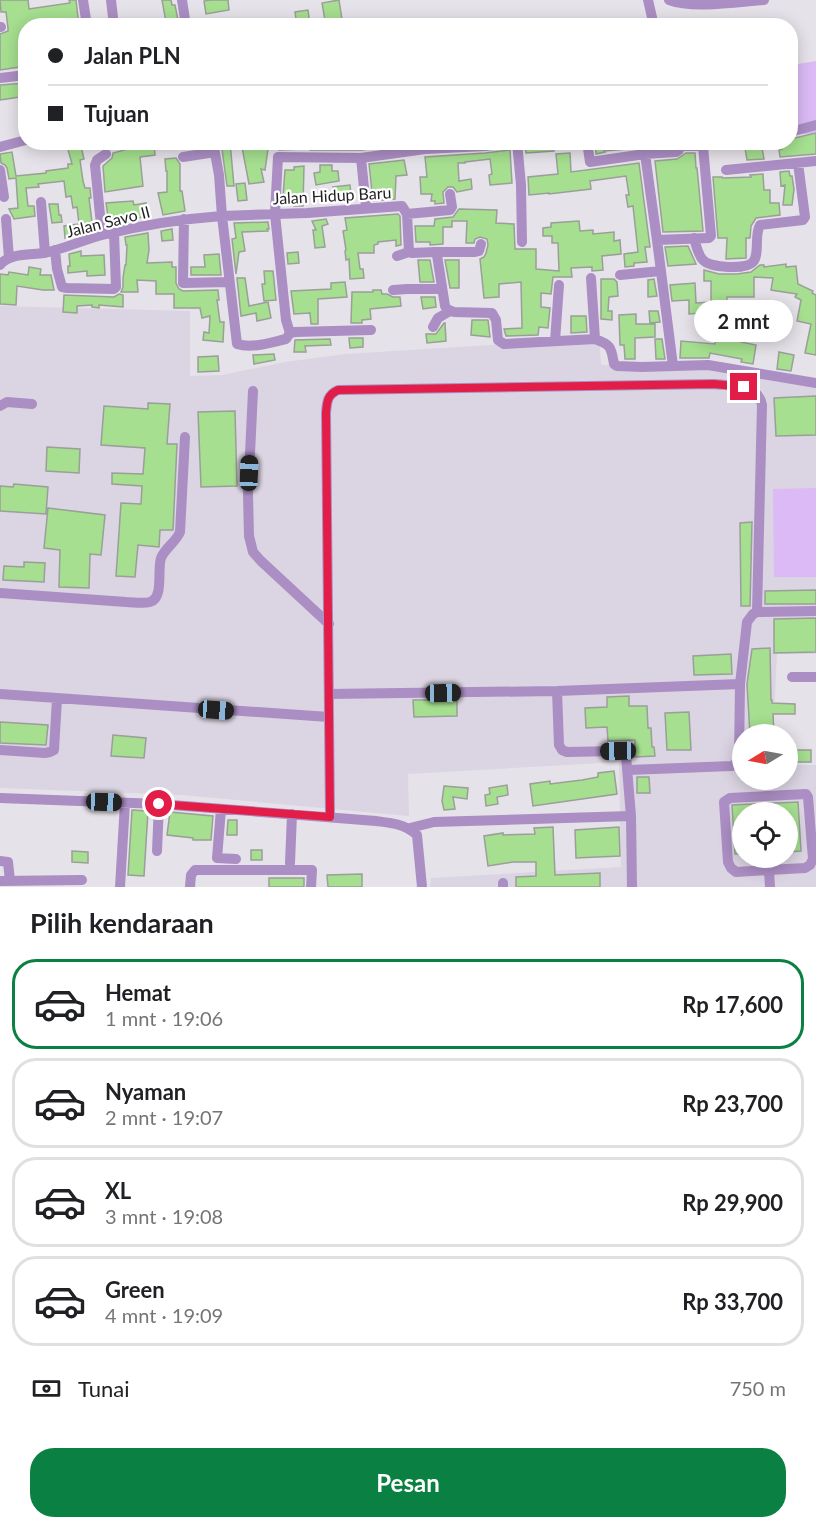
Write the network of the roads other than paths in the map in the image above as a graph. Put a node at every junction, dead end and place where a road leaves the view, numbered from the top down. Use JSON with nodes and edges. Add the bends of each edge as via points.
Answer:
{"nodes":[{"id":1,"x":83,"y":0,"type":"edge"},
{"id":2,"x":111,"y":0,"type":"edge"},
{"id":3,"x":182,"y":0,"type":"edge"},
{"id":4,"x":648,"y":0,"type":"edge"},
{"id":5,"x":669,"y":0,"type":"edge"},
{"id":6,"x":764,"y":0,"type":"edge"},
{"id":7,"x":86,"y":18,"type":"edge"},
{"id":8,"x":113,"y":18,"type":"edge"},
{"id":9,"x":185,"y":18,"type":"edge"},
{"id":10,"x":652,"y":18,"type":"edge"},
{"id":11,"x":18,"y":76,"type":"edge"},
{"id":12,"x":0,"y":78,"type":"edge"},
{"id":13,"x":816,"y":125,"type":"edge"},
{"id":14,"x":798,"y":130,"type":"edge"},
{"id":15,"x":18,"y":142,"type":"edge"},
{"id":16,"x":0,"y":147,"type":"edge"},
{"id":17,"x":205,"y":150,"type":"edge"},
{"id":18,"x":215,"y":150,"type":"edge"},
{"id":19,"x":418,"y":150,"type":"edge"},
{"id":20,"x":516,"y":150,"type":"edge"},
{"id":21,"x":588,"y":150,"type":"edge"},
{"id":22,"x":677,"y":150,"type":"edge"},
{"id":23,"x":702,"y":150,"type":"edge"},
{"id":24,"x":106,"y":154,"type":"dead end"},
{"id":25,"x":645,"y":154,"type":"junction"},
{"id":26,"x":183,"y":157,"type":"dead end"},
{"id":27,"x":361,"y":158,"type":"junction"},
{"id":28,"x":816,"y":161,"type":"edge"},
{"id":29,"x":798,"y":163,"type":"junction"},
{"id":30,"x":726,"y":170,"type":"dead end"},
{"id":31,"x":1,"y":173,"type":"edge"},
{"id":32,"x":450,"y":194,"type":"dead end"},
{"id":33,"x":4,"y":197,"type":"dead end"},
{"id":34,"x":41,"y":202,"type":"dead end"},
{"id":35,"x":366,"y":208,"type":"junction"},
{"id":36,"x":275,"y":214,"type":"junction"},
{"id":37,"x":407,"y":214,"type":"junction"},
{"id":38,"x":222,"y":218,"type":"junction"},
{"id":39,"x":6,"y":219,"type":"dead end"},
{"id":40,"x":184,"y":219,"type":"junction"},
{"id":41,"x":114,"y":233,"type":"junction"},
{"id":42,"x":102,"y":235,"type":"junction"},
{"id":43,"x":694,"y":238,"type":"junction"},
{"id":44,"x":657,"y":240,"type":"junction"},
{"id":45,"x":522,"y":242,"type":"dead end"},
{"id":46,"x":481,"y":244,"type":"dead end"},
{"id":47,"x":50,"y":251,"type":"junction"},
{"id":48,"x":409,"y":252,"type":"junction"},
{"id":49,"x":435,"y":252,"type":"junction"},
{"id":50,"x":398,"y":256,"type":"dead end"},
{"id":51,"x":5,"y":261,"type":"edge"},
{"id":52,"x":661,"y":271,"type":"junction"},
{"id":53,"x":620,"y":275,"type":"dead end"},
{"id":54,"x":591,"y":278,"type":"dead end"},
{"id":55,"x":229,"y":282,"type":"junction"},
{"id":56,"x":559,"y":285,"type":"dead end"},
{"id":57,"x":442,"y":288,"type":"junction"},
{"id":58,"x":393,"y":290,"type":"dead end"},
{"id":59,"x":450,"y":311,"type":"junction"},
{"id":60,"x":433,"y":327,"type":"dead end"},
{"id":61,"x":371,"y":330,"type":"dead end"},
{"id":62,"x":290,"y":333,"type":"junction"},
{"id":63,"x":595,"y":339,"type":"junction"},
{"id":64,"x":555,"y":341,"type":"junction"},
{"id":65,"x":673,"y":366,"type":"junction"},
{"id":66,"x":816,"y":383,"type":"edge"},
{"id":67,"x":253,"y":391,"type":"dead end"},
{"id":68,"x":32,"y":404,"type":"dead end"},
{"id":69,"x":0,"y":406,"type":"edge"},
{"id":70,"x":185,"y":437,"type":"dead end"},
{"id":71,"x":0,"y":593,"type":"edge"},
{"id":72,"x":816,"y":611,"type":"edge"},
{"id":73,"x":757,"y":612,"type":"junction"},
{"id":74,"x":329,"y":624,"type":"junction"},
{"id":75,"x":792,"y":677,"type":"dead end"},
{"id":76,"x":816,"y":677,"type":"edge"},
{"id":77,"x":740,"y":684,"type":"junction"},
{"id":78,"x":557,"y":691,"type":"junction"},
{"id":79,"x":0,"y":694,"type":"edge"},
{"id":80,"x":329,"y":694,"type":"junction"},
{"id":81,"x":57,"y":699,"type":"junction"},
{"id":82,"x":329,"y":717,"type":"junction"},
{"id":83,"x":0,"y":750,"type":"edge"},
{"id":84,"x":628,"y":770,"type":"junction"},
{"id":85,"x":0,"y":798,"type":"edge"},
{"id":86,"x":124,"y":803,"type":"junction"},
{"id":87,"x":159,"y":804,"type":"junction"},
{"id":88,"x":221,"y":809,"type":"junction"},
{"id":89,"x":292,"y":814,"type":"junction"},
{"id":90,"x":631,"y":816,"type":"junction"},
{"id":91,"x":330,"y":817,"type":"junction"},
{"id":92,"x":410,"y":828,"type":"junction"},
{"id":93,"x":157,"y":851,"type":"dead end"},
{"id":94,"x":236,"y":859,"type":"dead end"},
{"id":95,"x":0,"y":861,"type":"edge"},
{"id":96,"x":290,"y":863,"type":"dead end"},
{"id":97,"x":769,"y":870,"type":"junction"},
{"id":98,"x":5,"y":880,"type":"edge"},
{"id":99,"x":82,"y":880,"type":"dead end"},
{"id":100,"x":120,"y":887,"type":"edge"},
{"id":101,"x":190,"y":887,"type":"edge"},
{"id":102,"x":311,"y":887,"type":"edge"},
{"id":103,"x":422,"y":887,"type":"edge"},
{"id":104,"x":632,"y":887,"type":"edge"},
{"id":105,"x":770,"y":887,"type":"edge"}],
"edges":[{"from":1,"to":7,"type":"street"},
{"from":2,"to":8,"type":"street"},
{"from":3,"to":9,"type":"street"},
{"from":4,"to":10,"type":"street"},
{"from":5,"to":6,"type":"street","via":[[679,4]]},
{"from":11,"to":12,"type":"street"},
{"from":13,"to":14,"type":"street"},
{"from":15,"to":16,"type":"street"},
{"from":17,"to":26,"type":"street"},
{"from":18,"to":38,"type":"street"},
{"from":19,"to":27,"type":"street"},
{"from":20,"to":45,"type":"street"},
{"from":21,"to":25,"type":"street","via":[[590,162]]},
{"from":22,"to":25,"type":"street"},
{"from":23,"to":43,"type":"street","via":[[711,234],[709,238]]},
{"from":24,"to":42,"type":"street","via":[[95,165]]},
{"from":25,"to":44,"type":"street"},
{"from":27,"to":35,"type":"street"},
{"from":27,"to":36,"type":"street","via":[[278,157]]},
{"from":28,"to":29,"type":"street"},
{"from":29,"to":30,"type":"street"},
{"from":29,"to":43,"type":"street","via":[[805,217],[758,226],[752,263],[709,264],[700,258]]},
{"from":31,"to":33,"type":"street"},
{"from":32,"to":37,"type":"street","via":[[450,210]]},
{"from":34,"to":47,"type":"street"},
{"from":35,"to":36,"type":"street","name":"Jalan Hidup Baru"},
{"from":35,"to":37,"type":"street","name":"Jalan Hidup Baru","via":[[402,206]]},
{"from":36,"to":38,"type":"street","name":"Jalan Hidup Baru"},
{"from":36,"to":62,"type":"street"},
{"from":37,"to":48,"type":"street","name":"Jalan Hidup Baru"},
{"from":38,"to":40,"type":"street","name":"Jalan Savo II"},
{"from":38,"to":55,"type":"street"},
{"from":39,"to":51,"type":"street"},
{"from":40,"to":41,"type":"street","name":"Jalan Savo II"},
{"from":40,"to":55,"type":"street","via":[[183,283]]},
{"from":41,"to":42,"type":"street","name":"Jalan Savo II"},
{"from":41,"to":47,"type":"street","via":[[114,289],[62,287]]},
{"from":42,"to":47,"type":"street","name":"Jalan Savo II"},
{"from":43,"to":44,"type":"street"},
{"from":44,"to":52,"type":"street"},
{"from":46,"to":49,"type":"street","via":[[475,252]]},
{"from":47,"to":51,"type":"street","name":"Jalan Savo II"},
{"from":48,"to":49,"type":"street"},
{"from":48,"to":50,"type":"street"},
{"from":49,"to":57,"type":"street"},
{"from":52,"to":53,"type":"street"},
{"from":52,"to":65,"type":"street"},
{"from":54,"to":63,"type":"street"},
{"from":55,"to":62,"type":"street","via":[[237,344],[286,339]]},
{"from":56,"to":64,"type":"street"},
{"from":57,"to":58,"type":"street"},
{"from":57,"to":59,"type":"street","via":[[445,306]]},
{"from":59,"to":60,"type":"street","via":[[438,318]]},
{"from":59,"to":64,"type":"street","via":[[492,313],[498,340],[504,344]]},
{"from":61,"to":62,"type":"street"},
{"from":63,"to":64,"type":"street"},
{"from":63,"to":65,"type":"street","via":[[610,347],[615,366]]},
{"from":65,"to":66,"type":"street","via":[[715,365]]},
{"from":67,"to":74,"type":"street","via":[[248,495],[251,545],[261,561]]},
{"from":68,"to":69,"type":"street","via":[[7,402]]},
{"from":70,"to":71,"type":"street","via":[[180,532],[160,561],[158,593],[152,602]]},
{"from":72,"to":73,"type":"street"},
{"from":73,"to":74,"type":"street","via":[[762,405],[752,390],[714,384],[338,390],[331,393],[326,413]]},
{"from":73,"to":77,"type":"street","via":[[747,622]]},
{"from":74,"to":80,"type":"street"},
{"from":75,"to":76,"type":"street"},
{"from":77,"to":78,"type":"street"},
{"from":77,"to":84,"type":"street","via":[[736,763]]},
{"from":78,"to":80,"type":"street"},
{"from":78,"to":84,"type":"street","via":[[562,750],[624,752]]},
{"from":79,"to":81,"type":"street"},
{"from":80,"to":82,"type":"street"},
{"from":81,"to":82,"type":"street"},
{"from":81,"to":83,"type":"street","via":[[54,750]]},
{"from":82,"to":91,"type":"street"},
{"from":84,"to":90,"type":"street"},
{"from":85,"to":86,"type":"street"},
{"from":86,"to":87,"type":"street"},
{"from":86,"to":100,"type":"street"},
{"from":87,"to":88,"type":"street"},
{"from":87,"to":93,"type":"street"},
{"from":88,"to":89,"type":"street"},
{"from":88,"to":94,"type":"street","via":[[217,858]]},
{"from":89,"to":91,"type":"street"},
{"from":89,"to":96,"type":"street"},
{"from":90,"to":92,"type":"street","via":[[434,822]]},
{"from":90,"to":104,"type":"street"},
{"from":91,"to":92,"type":"street"},
{"from":92,"to":103,"type":"street","via":[[417,835]]},
{"from":95,"to":98,"type":"street","via":[[8,862]]},
{"from":97,"to":97,"type":"street","via":[[735,872],[731,868],[724,802],[730,798],[806,794],[813,859],[805,868]]},
{"from":97,"to":105,"type":"street"},
{"from":98,"to":99,"type":"street"},
{"from":101,"to":102,"type":"street","via":[[195,870],[216,869],[312,870]]}]}
